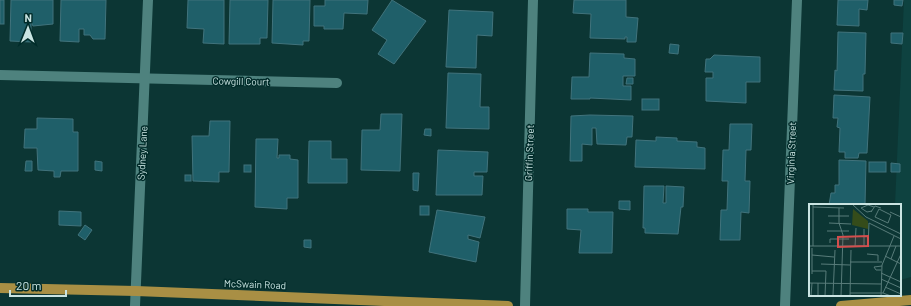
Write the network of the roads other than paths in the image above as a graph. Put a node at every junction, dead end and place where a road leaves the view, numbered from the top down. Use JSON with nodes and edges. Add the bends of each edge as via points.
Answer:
{"nodes":[{"id":1,"x":148,"y":0,"type":"edge"},
{"id":2,"x":533,"y":0,"type":"edge"},
{"id":3,"x":797,"y":0,"type":"edge"},
{"id":4,"x":0,"y":75,"type":"edge"},
{"id":5,"x":146,"y":79,"type":"junction"},
{"id":6,"x":337,"y":83,"type":"dead end"},
{"id":7,"x":0,"y":288,"type":"edge"},
{"id":8,"x":136,"y":291,"type":"junction"},
{"id":9,"x":911,"y":300,"type":"edge"},
{"id":10,"x":135,"y":306,"type":"edge"},
{"id":11,"x":508,"y":306,"type":"edge"},
{"id":12,"x":525,"y":306,"type":"edge"},
{"id":13,"x":785,"y":306,"type":"edge"},
{"id":14,"x":841,"y":306,"type":"edge"}],
"edges":[{"from":1,"to":5,"type":"street","name":"Sydney Lane"},
{"from":2,"to":12,"type":"street","name":"Griffin Street"},
{"from":3,"to":13,"type":"street","name":"Virginia Street"},
{"from":4,"to":5,"type":"street","name":"Cowgill Court"},
{"from":5,"to":6,"type":"street","name":"Cowgill Court"},
{"from":5,"to":8,"type":"street","name":"Sydney Lane"},
{"from":7,"to":8,"type":"main road","name":"McSwain Road"},
{"from":8,"to":10,"type":"street","name":"Sydney Lane"},
{"from":8,"to":11,"type":"main road","name":"McSwain Road"},
{"from":9,"to":14,"type":"main road"}]}
